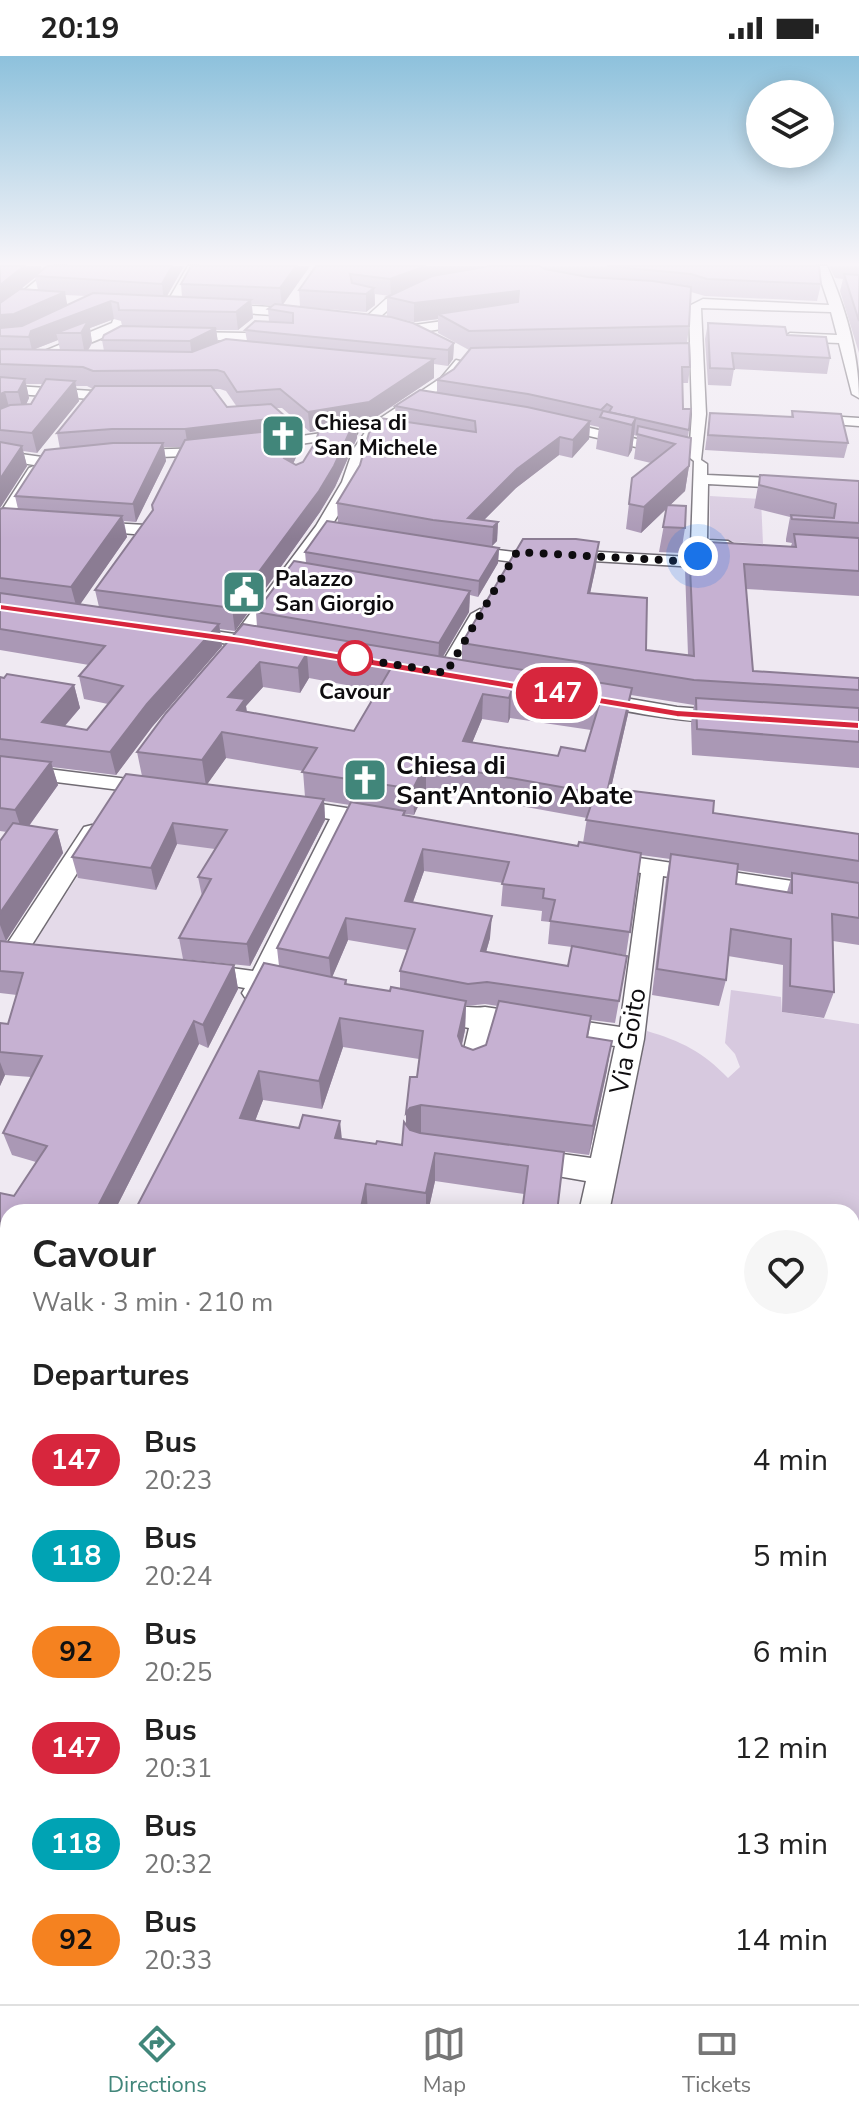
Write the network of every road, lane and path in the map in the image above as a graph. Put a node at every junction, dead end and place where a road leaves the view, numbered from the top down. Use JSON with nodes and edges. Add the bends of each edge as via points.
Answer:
{"nodes":[{"id":1,"x":463,"y":357,"type":"edge"},
{"id":2,"x":689,"y":357,"type":"edge"},
{"id":3,"x":851,"y":357,"type":"edge"},
{"id":4,"x":28,"y":362,"type":"edge"},
{"id":5,"x":59,"y":364,"type":"edge"},
{"id":6,"x":0,"y":389,"type":"edge"},
{"id":7,"x":43,"y":391,"type":"junction"},
{"id":8,"x":86,"y":391,"type":"junction"},
{"id":9,"x":859,"y":394,"type":"edge"},
{"id":10,"x":138,"y":397,"type":"edge"},
{"id":11,"x":36,"y":406,"type":"edge"},
{"id":12,"x":80,"y":414,"type":"edge"},
{"id":13,"x":801,"y":419,"type":"edge"},
{"id":14,"x":542,"y":421,"type":"edge"},
{"id":15,"x":859,"y":422,"type":"edge"},
{"id":16,"x":287,"y":423,"type":"edge"},
{"id":17,"x":383,"y":429,"type":"junction"},
{"id":18,"x":309,"y":440,"type":"junction"},
{"id":19,"x":60,"y":441,"type":"edge"},
{"id":20,"x":116,"y":454,"type":"edge"},
{"id":21,"x":0,"y":455,"type":"edge"},
{"id":22,"x":91,"y":458,"type":"edge"},
{"id":23,"x":308,"y":460,"type":"edge"},
{"id":24,"x":42,"y":461,"type":"junction"},
{"id":25,"x":698,"y":467,"type":"junction"},
{"id":26,"x":859,"y":472,"type":"edge"},
{"id":27,"x":859,"y":487,"type":"edge"},
{"id":28,"x":154,"y":512,"type":"edge"},
{"id":29,"x":6,"y":523,"type":"edge"},
{"id":30,"x":71,"y":526,"type":"edge"},
{"id":31,"x":447,"y":549,"type":"edge"},
{"id":32,"x":698,"y":550,"type":"junction"},
{"id":33,"x":742,"y":553,"type":"edge"},
{"id":34,"x":483,"y":601,"type":"edge"},
{"id":35,"x":162,"y":629,"type":"edge"},
{"id":36,"x":241,"y":640,"type":"junction"},
{"id":37,"x":288,"y":648,"type":"edge"},
{"id":38,"x":221,"y":663,"type":"edge"},
{"id":39,"x":445,"y":673,"type":"edge"},
{"id":40,"x":579,"y":696,"type":"edge"},
{"id":41,"x":753,"y":718,"type":"edge"},
{"id":42,"x":138,"y":763,"type":"edge"},
{"id":43,"x":0,"y":769,"type":"edge"},
{"id":44,"x":123,"y":784,"type":"junction"},
{"id":45,"x":170,"y":790,"type":"edge"},
{"id":46,"x":265,"y":803,"type":"edge"},
{"id":47,"x":344,"y":813,"type":"junction"},
{"id":48,"x":405,"y":824,"type":"edge"},
{"id":49,"x":591,"y":857,"type":"edge"},
{"id":50,"x":653,"y":868,"type":"junction"},
{"id":51,"x":859,"y":899,"type":"edge"},
{"id":52,"x":7,"y":952,"type":"edge"},
{"id":53,"x":45,"y":956,"type":"edge"},
{"id":54,"x":614,"y":965,"type":"edge"},
{"id":55,"x":640,"y":969,"type":"junction"},
{"id":56,"x":185,"y":971,"type":"edge"},
{"id":57,"x":262,"y":979,"type":"junction"},
{"id":58,"x":321,"y":991,"type":"edge"},
{"id":59,"x":409,"y":1008,"type":"edge"},
{"id":60,"x":485,"y":1016,"type":"junction"},
{"id":61,"x":241,"y":1020,"type":"edge"},
{"id":62,"x":631,"y":1039,"type":"junction"},
{"id":63,"x":473,"y":1066,"type":"edge"},
{"id":64,"x":499,"y":1157,"type":"edge"},
{"id":65,"x":602,"y":1171,"type":"junction"},
{"id":66,"x":596,"y":1204,"type":"edge"}],
"edges":[{"from":1,"to":17,"type":"street","via":[[426,402]]},
{"from":2,"to":25,"type":"street","via":[[706,414]]},
{"from":3,"to":9,"type":"street"},
{"from":4,"to":5,"type":"street"},
{"from":6,"to":7,"type":"street"},
{"from":7,"to":8,"type":"street"},
{"from":7,"to":11,"type":"street"},
{"from":8,"to":10,"type":"street"},
{"from":8,"to":12,"type":"street"},
{"from":13,"to":15,"type":"street"},
{"from":14,"to":25,"type":"street"},
{"from":16,"to":18,"type":"street"},
{"from":17,"to":18,"type":"street"},
{"from":17,"to":36,"type":"street","via":[[360,450],[331,529]]},
{"from":18,"to":20,"type":"street","via":[[178,460]]},
{"from":18,"to":23,"type":"street"},
{"from":19,"to":24,"type":"street"},
{"from":21,"to":24,"type":"street"},
{"from":22,"to":24,"type":"street"},
{"from":24,"to":29,"type":"street"},
{"from":25,"to":26,"type":"street"},
{"from":25,"to":27,"type":"street"},
{"from":25,"to":32,"type":"street"},
{"from":28,"to":30,"type":"street","via":[[142,536]]},
{"from":31,"to":32,"type":"street","via":[[697,562]]},
{"from":32,"to":33,"type":"street"},
{"from":34,"to":39,"type":"street"},
{"from":35,"to":36,"type":"street"},
{"from":36,"to":37,"type":"street"},
{"from":36,"to":38,"type":"street"},
{"from":40,"to":41,"type":"street","via":[[677,713]]},
{"from":42,"to":44,"type":"street"},
{"from":43,"to":44,"type":"street"},
{"from":44,"to":45,"type":"street"},
{"from":44,"to":52,"type":"street"},
{"from":46,"to":47,"type":"street"},
{"from":47,"to":48,"type":"street"},
{"from":47,"to":57,"type":"street"},
{"from":49,"to":50,"type":"street"},
{"from":50,"to":51,"type":"street"},
{"from":50,"to":55,"type":"street","name":"Via Goito"},
{"from":52,"to":53,"type":"street"},
{"from":54,"to":55,"type":"street"},
{"from":55,"to":62,"type":"street","name":"Via Goito"},
{"from":56,"to":57,"type":"street"},
{"from":57,"to":58,"type":"street"},
{"from":57,"to":61,"type":"street"},
{"from":59,"to":60,"type":"street","via":[[467,1019]]},
{"from":60,"to":62,"type":"street"},
{"from":60,"to":63,"type":"street"},
{"from":62,"to":65,"type":"street","name":"Via Goito"},
{"from":64,"to":65,"type":"street"},
{"from":65,"to":66,"type":"street","name":"Via Goito"}]}
